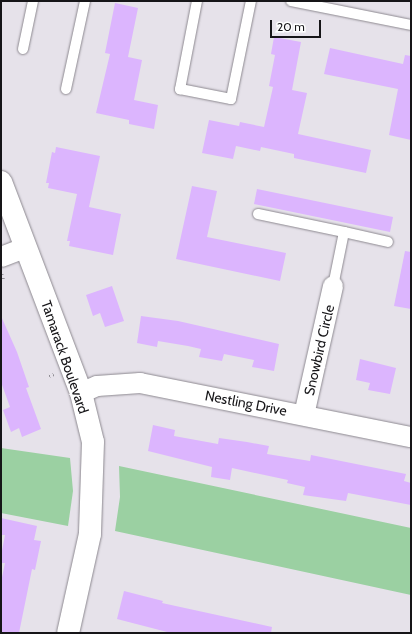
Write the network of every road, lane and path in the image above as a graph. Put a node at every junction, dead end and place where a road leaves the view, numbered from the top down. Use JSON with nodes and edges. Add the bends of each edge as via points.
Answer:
{"nodes":[{"id":1,"x":33,"y":1,"type":"edge"},
{"id":2,"x":85,"y":1,"type":"edge"},
{"id":3,"x":197,"y":1,"type":"edge"},
{"id":4,"x":251,"y":1,"type":"edge"},
{"id":5,"x":291,"y":1,"type":"edge"},
{"id":6,"x":411,"y":25,"type":"edge"},
{"id":7,"x":23,"y":49,"type":"dead end"},
{"id":8,"x":66,"y":89,"type":"dead end"},
{"id":9,"x":1,"y":182,"type":"edge"},
{"id":10,"x":258,"y":214,"type":"dead end"},
{"id":11,"x":344,"y":232,"type":"junction"},
{"id":12,"x":388,"y":242,"type":"dead end"},
{"id":13,"x":25,"y":248,"type":"junction"},
{"id":14,"x":1,"y":257,"type":"edge"},
{"id":15,"x":333,"y":286,"type":"joint"},
{"id":16,"x":81,"y":393,"type":"junction"},
{"id":17,"x":304,"y":415,"type":"junction"},
{"id":18,"x":411,"y":437,"type":"edge"},
{"id":19,"x":68,"y":633,"type":"edge"}],
"edges":[{"from":1,"to":7,"type":"lane"},
{"from":2,"to":8,"type":"lane"},
{"from":3,"to":4,"type":"lane","via":[[180,89],[231,99]]},
{"from":5,"to":6,"type":"lane"},
{"from":9,"to":13,"type":"street","name":"Tamarack Boulevard"},
{"from":10,"to":11,"type":"lane"},
{"from":11,"to":12,"type":"lane"},
{"from":11,"to":15,"type":"lane"},
{"from":13,"to":14,"type":"street"},
{"from":13,"to":16,"type":"street","name":"Tamarack Boulevard"},
{"from":15,"to":17,"type":"street","name":"Snowbird Circle"},
{"from":16,"to":17,"type":"street","name":"Nestling Drive","via":[[97,386],[140,383]]},
{"from":16,"to":19,"type":"street","name":"Tamarack Boulevard","via":[[93,442],[90,534]]},
{"from":17,"to":18,"type":"street","name":"Nestling Drive"}]}
